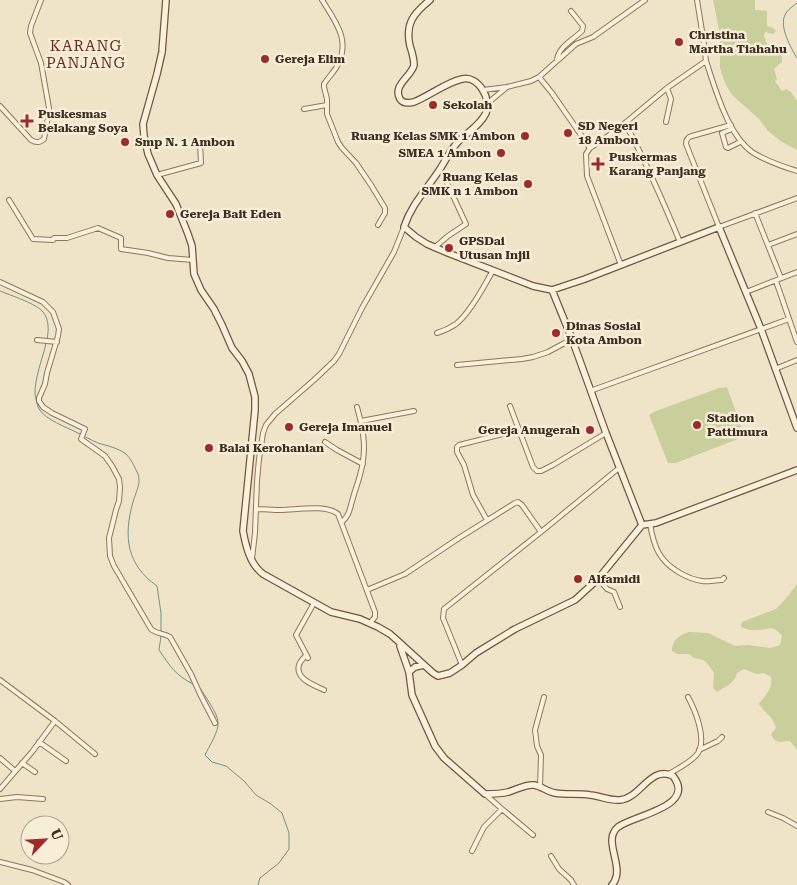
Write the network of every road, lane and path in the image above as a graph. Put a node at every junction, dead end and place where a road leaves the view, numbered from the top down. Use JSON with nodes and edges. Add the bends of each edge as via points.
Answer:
{"nodes":[{"id":1,"x":41,"y":0,"type":"edge"},
{"id":2,"x":166,"y":0,"type":"edge"},
{"id":3,"x":322,"y":0,"type":"edge"},
{"id":4,"x":430,"y":0,"type":"edge"},
{"id":5,"x":645,"y":0,"type":"edge"},
{"id":6,"x":697,"y":0,"type":"edge"},
{"id":7,"x":572,"y":11,"type":"dead end"},
{"id":8,"x":557,"y":60,"type":"junction"},
{"id":9,"x":706,"y":62,"type":"junction"},
{"id":10,"x":539,"y":77,"type":"junction"},
{"id":11,"x":507,"y":87,"type":"junction"},
{"id":12,"x":667,"y":88,"type":"junction"},
{"id":13,"x":483,"y":90,"type":"junction"},
{"id":14,"x":488,"y":103,"type":"junction"},
{"id":15,"x":0,"y":106,"type":"edge"},
{"id":16,"x":328,"y":106,"type":"junction"},
{"id":17,"x":304,"y":109,"type":"dead end"},
{"id":18,"x":666,"y":122,"type":"dead end"},
{"id":19,"x":625,"y":124,"type":"junction"},
{"id":20,"x":732,"y":127,"type":"junction"},
{"id":21,"x":740,"y":142,"type":"junction"},
{"id":22,"x":200,"y":144,"type":"dead end"},
{"id":23,"x":590,"y":148,"type":"junction"},
{"id":24,"x":797,"y":171,"type":"edge"},
{"id":25,"x":157,"y":175,"type":"junction"},
{"id":26,"x":447,"y":183,"type":"dead end"},
{"id":27,"x":797,"y":198,"type":"edge"},
{"id":28,"x":9,"y":200,"type":"dead end"},
{"id":29,"x":755,"y":213,"type":"junction"},
{"id":30,"x":378,"y":225,"type":"dead end"},
{"id":31,"x":404,"y":227,"type":"junction"},
{"id":32,"x":719,"y":227,"type":"junction"},
{"id":33,"x":797,"y":234,"type":"edge"},
{"id":34,"x":680,"y":242,"type":"junction"},
{"id":35,"x":768,"y":245,"type":"junction"},
{"id":36,"x":434,"y":248,"type":"junction"},
{"id":37,"x":193,"y":260,"type":"junction"},
{"id":38,"x":621,"y":265,"type":"junction"},
{"id":39,"x":493,"y":270,"type":"junction"},
{"id":40,"x":797,"y":272,"type":"edge"},
{"id":41,"x":781,"y":278,"type":"junction"},
{"id":42,"x":776,"y":281,"type":"junction"},
{"id":43,"x":0,"y":282,"type":"edge"},
{"id":44,"x":552,"y":290,"type":"junction"},
{"id":45,"x":746,"y":292,"type":"junction"},
{"id":46,"x":789,"y":319,"type":"junction"},
{"id":47,"x":761,"y":329,"type":"junction"},
{"id":48,"x":438,"y":333,"type":"dead end"},
{"id":49,"x":572,"y":339,"type":"junction"},
{"id":50,"x":37,"y":340,"type":"dead end"},
{"id":51,"x":57,"y":342,"type":"junction"},
{"id":52,"x":797,"y":342,"type":"edge"},
{"id":53,"x":797,"y":360,"type":"edge"},
{"id":54,"x":457,"y":365,"type":"dead end"},
{"id":55,"x":776,"y":369,"type":"junction"},
{"id":56,"x":590,"y":391,"type":"junction"},
{"id":57,"x":510,"y":406,"type":"dead end"},
{"id":58,"x":357,"y":407,"type":"dead end"},
{"id":59,"x":414,"y":411,"type":"dead end"},
{"id":60,"x":794,"y":412,"type":"edge"},
{"id":61,"x":361,"y":421,"type":"junction"},
{"id":62,"x":797,"y":428,"type":"edge"},
{"id":63,"x":519,"y":430,"type":"junction"},
{"id":64,"x":606,"y":433,"type":"junction"},
{"id":65,"x":325,"y":442,"type":"dead end"},
{"id":66,"x":363,"y":464,"type":"junction"},
{"id":67,"x":619,"y":468,"type":"junction"},
{"id":68,"x":797,"y":470,"type":"edge"},
{"id":69,"x":256,"y":509,"type":"junction"},
{"id":70,"x":487,"y":520,"type":"junction"},
{"id":71,"x":342,"y":522,"type":"junction"},
{"id":72,"x":650,"y":524,"type":"junction"},
{"id":73,"x":642,"y":525,"type":"junction"},
{"id":74,"x":541,"y":532,"type":"junction"},
{"id":75,"x":252,"y":561,"type":"junction"},
{"id":76,"x":724,"y":578,"type":"dead end"},
{"id":77,"x":598,"y":579,"type":"junction"},
{"id":78,"x":367,"y":590,"type":"junction"},
{"id":79,"x":314,"y":603,"type":"junction"},
{"id":80,"x":620,"y":607,"type":"dead end"},
{"id":81,"x":370,"y":623,"type":"junction"},
{"id":82,"x":399,"y":642,"type":"junction"},
{"id":83,"x":462,"y":665,"type":"junction"},
{"id":84,"x":424,"y":666,"type":"junction"},
{"id":85,"x":409,"y":672,"type":"junction"},
{"id":86,"x":0,"y":681,"type":"edge"},
{"id":87,"x":324,"y":690,"type":"dead end"},
{"id":88,"x":544,"y":697,"type":"dead end"},
{"id":89,"x":688,"y":697,"type":"dead end"},
{"id":90,"x":55,"y":721,"type":"junction"},
{"id":91,"x":215,"y":723,"type":"dead end"},
{"id":92,"x":722,"y":737,"type":"dead end"},
{"id":93,"x":39,"y":742,"type":"junction"},
{"id":94,"x":699,"y":750,"type":"junction"},
{"id":95,"x":94,"y":754,"type":"dead end"},
{"id":96,"x":0,"y":758,"type":"edge"},
{"id":97,"x":66,"y":761,"type":"dead end"},
{"id":98,"x":22,"y":763,"type":"junction"},
{"id":99,"x":15,"y":771,"type":"junction"},
{"id":100,"x":34,"y":772,"type":"dead end"},
{"id":101,"x":669,"y":774,"type":"junction"},
{"id":102,"x":540,"y":787,"type":"junction"},
{"id":103,"x":0,"y":789,"type":"edge"},
{"id":104,"x":485,"y":794,"type":"junction"},
{"id":105,"x":43,"y":799,"type":"dead end"},
{"id":106,"x":0,"y":800,"type":"edge"},
{"id":107,"x":502,"y":810,"type":"junction"},
{"id":108,"x":768,"y":812,"type":"dead end"},
{"id":109,"x":797,"y":826,"type":"edge"},
{"id":110,"x":533,"y":834,"type":"dead end"},
{"id":111,"x":472,"y":851,"type":"dead end"},
{"id":112,"x":551,"y":856,"type":"dead end"},
{"id":113,"x":0,"y":862,"type":"edge"},
{"id":114,"x":614,"y":884,"type":"edge"},
{"id":115,"x":68,"y":885,"type":"edge"},
{"id":116,"x":574,"y":885,"type":"edge"}],
"edges":[{"from":1,"to":15,"type":"street","via":[[30,33],[41,63],[49,108],[44,139],[31,140]]},
{"from":2,"to":25,"type":"street","via":[[162,52],[143,124],[148,154]]},
{"from":3,"to":16,"type":"street","via":[[341,32],[342,40],[336,68],[324,84]]},
{"from":4,"to":13,"type":"street","via":[[411,20],[408,30],[414,66],[400,85],[400,100],[408,104],[414,102],[464,78]]},
{"from":5,"to":8,"type":"street","via":[[593,37],[576,44]]},
{"from":6,"to":9,"type":"street"},
{"from":7,"to":8,"type":"street","via":[[583,26],[582,31],[561,49]]},
{"from":8,"to":10,"type":"street"},
{"from":9,"to":12,"type":"street"},
{"from":9,"to":20,"type":"street"},
{"from":10,"to":11,"type":"street"},
{"from":10,"to":23,"type":"street"},
{"from":11,"to":13,"type":"street"},
{"from":11,"to":14,"type":"street"},
{"from":12,"to":18,"type":"street","via":[[671,99]]},
{"from":12,"to":19,"type":"street"},
{"from":13,"to":14,"type":"street"},
{"from":14,"to":31,"type":"street","via":[[480,122],[456,144],[412,208]]},
{"from":16,"to":17,"type":"street"},
{"from":16,"to":30,"type":"street","via":[[327,114],[338,142],[356,162],[385,208]]},
{"from":19,"to":23,"type":"street"},
{"from":19,"to":34,"type":"street"},
{"from":20,"to":21,"type":"street"},
{"from":20,"to":21,"type":"street","via":[[722,133],[726,147]]},
{"from":20,"to":32,"type":"street","via":[[692,136],[686,141]]},
{"from":21,"to":24,"type":"street","via":[[756,155]]},
{"from":22,"to":25,"type":"street","via":[[201,162]]},
{"from":23,"to":38,"type":"street","via":[[586,154],[587,176]]},
{"from":25,"to":37,"type":"street","via":[[183,220]]},
{"from":26,"to":36,"type":"street","via":[[466,224]]},
{"from":27,"to":29,"type":"street"},
{"from":28,"to":37,"type":"street","via":[[33,239],[67,238],[98,228],[121,238],[121,250]]},
{"from":29,"to":32,"type":"street"},
{"from":29,"to":35,"type":"street"},
{"from":31,"to":36,"type":"street"},
{"from":31,"to":69,"type":"street","via":[[339,354],[266,425],[261,445]]},
{"from":32,"to":34,"type":"street"},
{"from":32,"to":45,"type":"street"},
{"from":33,"to":35,"type":"street"},
{"from":34,"to":38,"type":"street"},
{"from":35,"to":41,"type":"street"},
{"from":36,"to":39,"type":"street"},
{"from":37,"to":75,"type":"street","via":[[200,290],[214,309],[232,348],[249,374],[255,397],[243,531]]},
{"from":38,"to":44,"type":"street"},
{"from":39,"to":44,"type":"street"},
{"from":39,"to":48,"type":"street","via":[[461,319]]},
{"from":40,"to":41,"type":"street"},
{"from":41,"to":42,"type":"street"},
{"from":42,"to":45,"type":"street"},
{"from":42,"to":46,"type":"street"},
{"from":43,"to":51,"type":"street","via":[[48,306],[58,329]]},
{"from":44,"to":49,"type":"street"},
{"from":45,"to":47,"type":"street"},
{"from":46,"to":47,"type":"street"},
{"from":46,"to":52,"type":"street"},
{"from":47,"to":55,"type":"street"},
{"from":47,"to":56,"type":"street"},
{"from":49,"to":54,"type":"street","via":[[528,358]]},
{"from":49,"to":56,"type":"street"},
{"from":50,"to":51,"type":"street"},
{"from":51,"to":91,"type":"street","via":[[39,401],[52,413],[86,430],[81,439],[105,456],[112,466],[120,487],[109,538],[114,566],[152,630],[170,637]]},
{"from":53,"to":55,"type":"street"},
{"from":55,"to":60,"type":"street"},
{"from":56,"to":64,"type":"street"},
{"from":57,"to":63,"type":"street"},
{"from":58,"to":61,"type":"street"},
{"from":59,"to":61,"type":"street"},
{"from":60,"to":62,"type":"street"},
{"from":61,"to":66,"type":"street","via":[[365,442]]},
{"from":63,"to":64,"type":"street","via":[[533,467],[539,472]]},
{"from":63,"to":70,"type":"street","via":[[456,447],[473,495]]},
{"from":64,"to":67,"type":"street"},
{"from":65,"to":66,"type":"street"},
{"from":66,"to":71,"type":"street","via":[[348,516]]},
{"from":67,"to":73,"type":"street"},
{"from":67,"to":74,"type":"street"},
{"from":68,"to":72,"type":"street"},
{"from":69,"to":71,"type":"street","via":[[335,511]]},
{"from":69,"to":75,"type":"street"},
{"from":70,"to":74,"type":"street","via":[[518,502]]},
{"from":70,"to":78,"type":"street","via":[[405,574]]},
{"from":71,"to":78,"type":"street"},
{"from":72,"to":73,"type":"street"},
{"from":72,"to":76,"type":"street","via":[[659,553],[671,568],[696,580]]},
{"from":73,"to":77,"type":"street"},
{"from":74,"to":83,"type":"street","via":[[444,609],[443,618]]},
{"from":75,"to":79,"type":"street","via":[[263,574]]},
{"from":77,"to":80,"type":"street","via":[[614,592]]},
{"from":77,"to":83,"type":"street","via":[[574,600],[516,629]]},
{"from":78,"to":81,"type":"street","via":[[375,615]]},
{"from":79,"to":81,"type":"street","via":[[331,612]]},
{"from":79,"to":87,"type":"street","via":[[296,635],[307,657],[299,663],[299,669],[308,682]]},
{"from":81,"to":82,"type":"street"},
{"from":82,"to":84,"type":"street"},
{"from":82,"to":85,"type":"street"},
{"from":83,"to":84,"type":"street","via":[[438,676]]},
{"from":84,"to":85,"type":"street"},
{"from":85,"to":104,"type":"street","via":[[412,695],[435,746]]},
{"from":86,"to":90,"type":"street"},
{"from":88,"to":102,"type":"street","via":[[536,730],[541,755]]},
{"from":89,"to":94,"type":"street","via":[[699,725]]},
{"from":90,"to":93,"type":"street"},
{"from":90,"to":95,"type":"street"},
{"from":92,"to":94,"type":"street"},
{"from":93,"to":97,"type":"street"},
{"from":93,"to":98,"type":"street"},
{"from":94,"to":101,"type":"street"},
{"from":96,"to":99,"type":"street"},
{"from":98,"to":99,"type":"street"},
{"from":98,"to":100,"type":"street"},
{"from":99,"to":103,"type":"street"},
{"from":101,"to":102,"type":"street","via":[[651,777],[636,793],[621,800],[578,793],[556,794]]},
{"from":101,"to":114,"type":"street","via":[[678,785],[672,802],[614,832],[612,840],[617,869]]},
{"from":102,"to":104,"type":"street","via":[[531,785],[507,793]]},
{"from":104,"to":107,"type":"street"},
{"from":105,"to":106,"type":"street"},
{"from":107,"to":110,"type":"street"},
{"from":107,"to":111,"type":"street","via":[[484,827]]},
{"from":108,"to":109,"type":"street"},
{"from":112,"to":116,"type":"street"},
{"from":113,"to":115,"type":"street","via":[[32,870]]}]}
